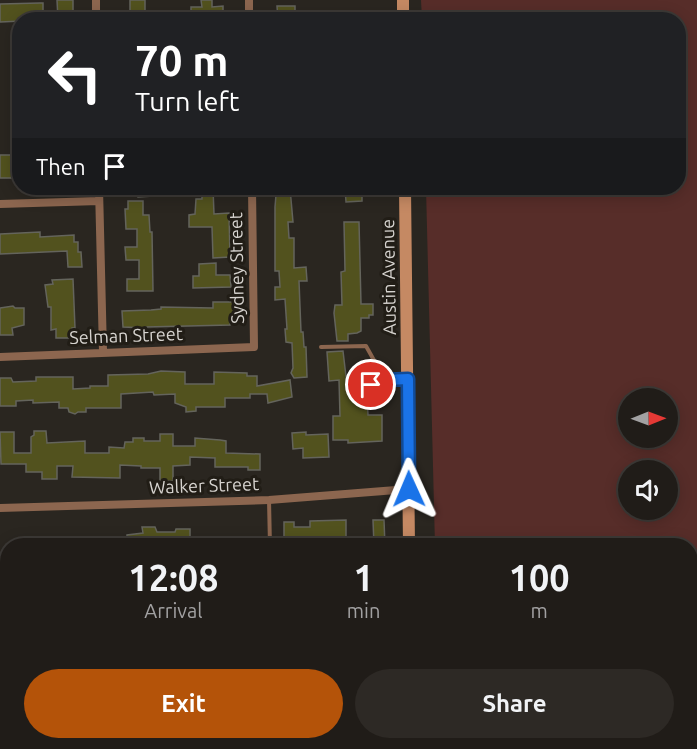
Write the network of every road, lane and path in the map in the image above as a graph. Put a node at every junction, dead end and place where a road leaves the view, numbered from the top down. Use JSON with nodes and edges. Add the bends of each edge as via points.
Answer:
{"nodes":[{"id":1,"x":99,"y":195,"type":"edge"},
{"id":2,"x":252,"y":195,"type":"edge"},
{"id":3,"x":405,"y":195,"type":"edge"},
{"id":4,"x":99,"y":201,"type":"junction"},
{"id":5,"x":0,"y":204,"type":"edge"},
{"id":6,"x":254,"y":347,"type":"joint"},
{"id":7,"x":321,"y":347,"type":"dead end"},
{"id":8,"x":102,"y":352,"type":"junction"},
{"id":9,"x":0,"y":357,"type":"edge"},
{"id":10,"x":408,"y":379,"type":"junction"},
{"id":11,"x":385,"y":380,"type":"junction"},
{"id":12,"x":371,"y":401,"type":"dead end"},
{"id":13,"x":409,"y":489,"type":"junction"},
{"id":14,"x":269,"y":500,"type":"junction"},
{"id":15,"x":0,"y":508,"type":"edge"},
{"id":16,"x":270,"y":538,"type":"edge"},
{"id":17,"x":409,"y":538,"type":"edge"}],
"edges":[{"from":1,"to":4,"type":"street"},
{"from":2,"to":6,"type":"street","name":"Sydney Street"},
{"from":3,"to":10,"type":"main road","name":"Austin Avenue"},
{"from":4,"to":5,"type":"street"},
{"from":4,"to":8,"type":"street"},
{"from":6,"to":8,"type":"street","name":"Selman Street"},
{"from":7,"to":11,"type":"lane","via":[[366,346]]},
{"from":8,"to":9,"type":"street","name":"Selman Street"},
{"from":10,"to":11,"type":"lane"},
{"from":10,"to":13,"type":"main road","name":"Austin Avenue"},
{"from":11,"to":12,"type":"lane","via":[[384,385],[371,385]]},
{"from":13,"to":14,"type":"street","name":"Walker Street"},
{"from":13,"to":17,"type":"main road","name":"Austin Avenue"},
{"from":14,"to":15,"type":"street","name":"Walker Street"},
{"from":14,"to":16,"type":"lane"}]}
